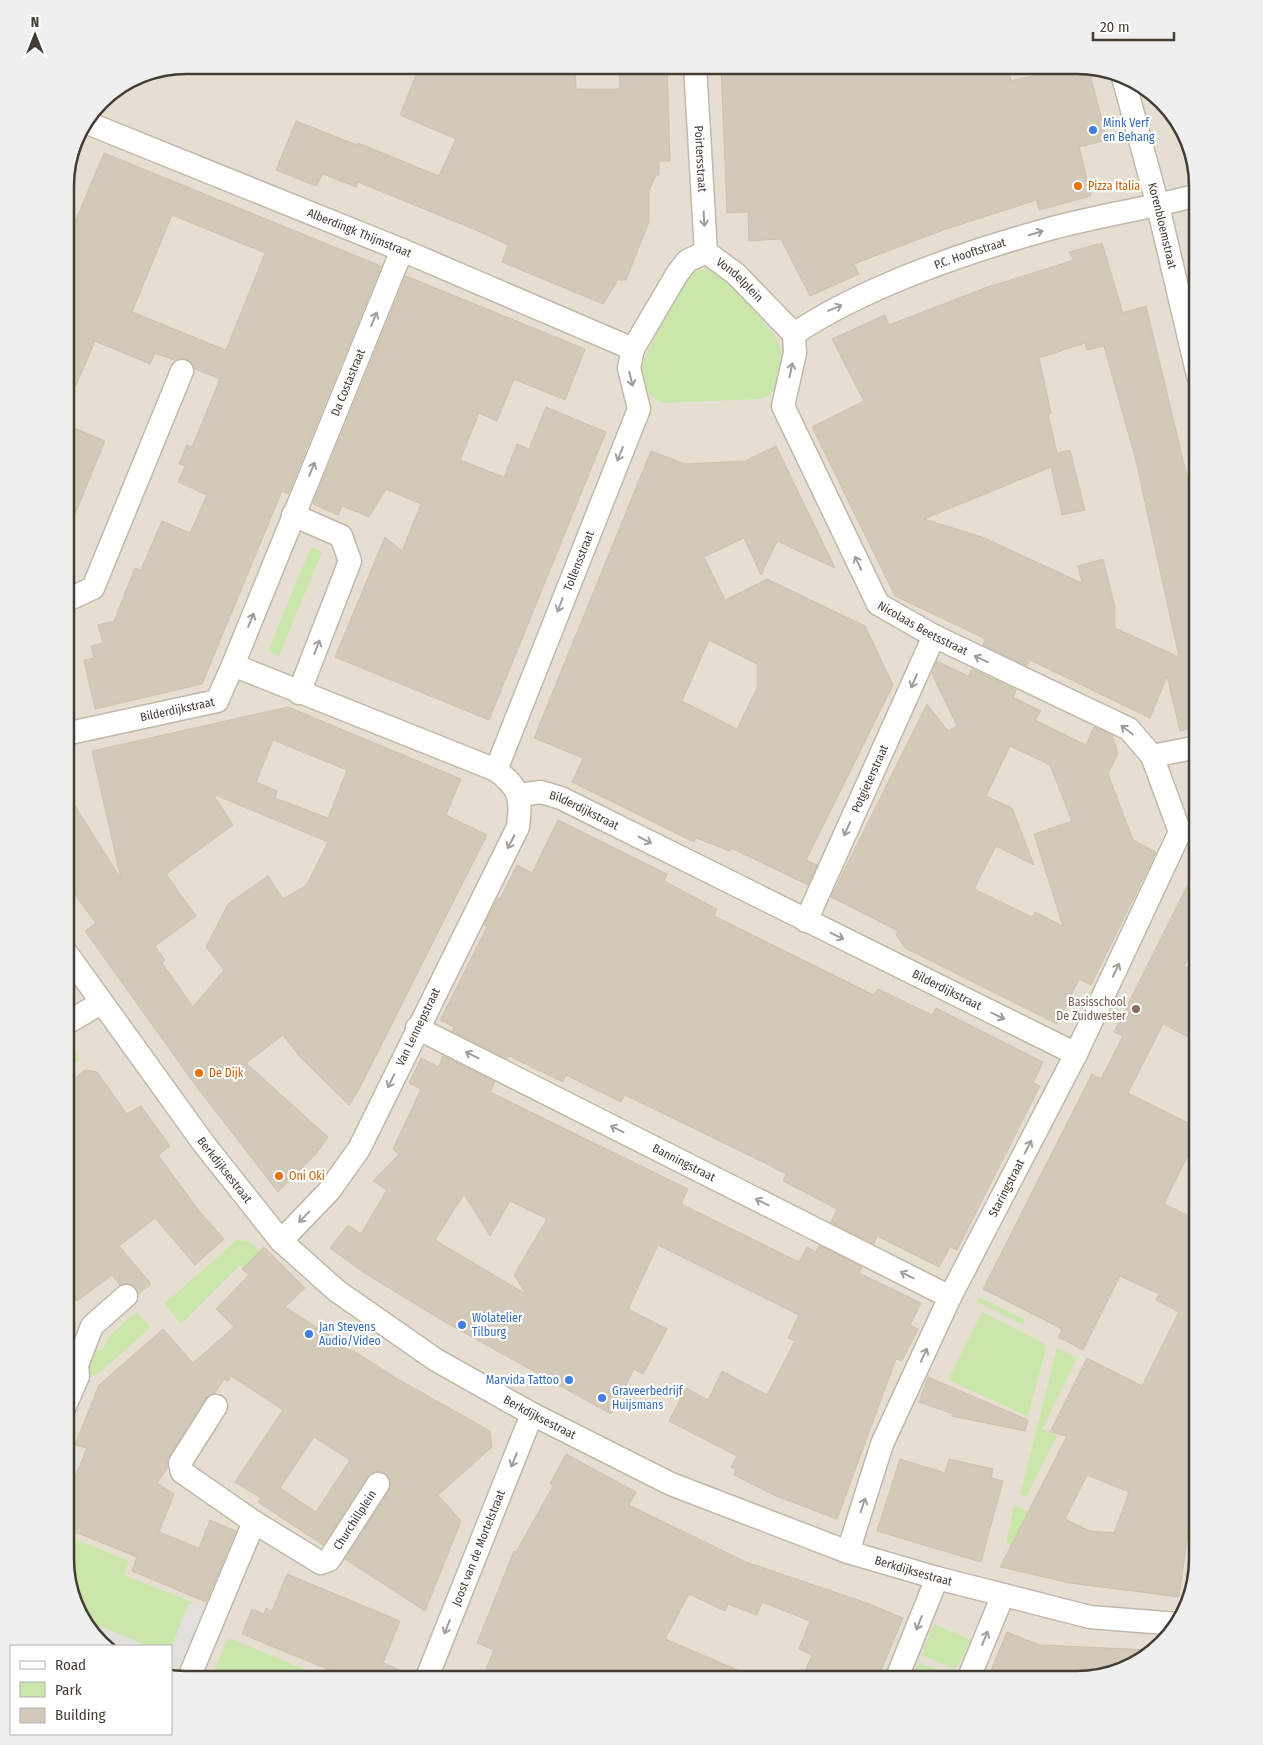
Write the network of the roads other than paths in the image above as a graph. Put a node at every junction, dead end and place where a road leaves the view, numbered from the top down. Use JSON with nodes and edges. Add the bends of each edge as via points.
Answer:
{"nodes":[{"id":1,"x":696,"y":74,"type":"edge"},
{"id":2,"x":1125,"y":84,"type":"edge"},
{"id":3,"x":92,"y":125,"type":"edge"},
{"id":4,"x":1189,"y":197,"type":"edge"},
{"id":5,"x":1158,"y":206,"type":"junction"},
{"id":6,"x":402,"y":250,"type":"junction"},
{"id":7,"x":706,"y":252,"type":"junction"},
{"id":8,"x":794,"y":334,"type":"junction"},
{"id":9,"x":1189,"y":338,"type":"edge"},
{"id":10,"x":633,"y":349,"type":"junction"},
{"id":11,"x":182,"y":371,"type":"dead end"},
{"id":12,"x":293,"y":516,"type":"junction"},
{"id":13,"x":74,"y":597,"type":"edge"},
{"id":14,"x":934,"y":636,"type":"junction"},
{"id":15,"x":233,"y":665,"type":"junction"},
{"id":16,"x":299,"y":693,"type":"junction"},
{"id":17,"x":74,"y":732,"type":"edge"},
{"id":18,"x":1189,"y":749,"type":"edge"},
{"id":19,"x":1152,"y":756,"type":"junction"},
{"id":20,"x":496,"y":770,"type":"junction"},
{"id":21,"x":520,"y":795,"type":"junction"},
{"id":22,"x":1189,"y":830,"type":"edge"},
{"id":23,"x":806,"y":921,"type":"junction"},
{"id":24,"x":74,"y":964,"type":"edge"},
{"id":25,"x":101,"y":1003,"type":"junction"},
{"id":26,"x":74,"y":1019,"type":"edge"},
{"id":27,"x":417,"y":1028,"type":"junction"},
{"id":28,"x":1076,"y":1054,"type":"junction"},
{"id":29,"x":281,"y":1241,"type":"junction"},
{"id":30,"x":126,"y":1296,"type":"dead end"},
{"id":31,"x":950,"y":1297,"type":"junction"},
{"id":32,"x":74,"y":1385,"type":"edge"},
{"id":33,"x":216,"y":1406,"type":"dead end"},
{"id":34,"x":532,"y":1414,"type":"junction"},
{"id":35,"x":378,"y":1484,"type":"dead end"},
{"id":36,"x":254,"y":1522,"type":"junction"},
{"id":37,"x":848,"y":1552,"type":"junction"},
{"id":38,"x":938,"y":1578,"type":"junction"},
{"id":39,"x":1003,"y":1595,"type":"junction"},
{"id":40,"x":1169,"y":1623,"type":"edge"},
{"id":41,"x":192,"y":1671,"type":"edge"},
{"id":42,"x":430,"y":1671,"type":"edge"},
{"id":43,"x":900,"y":1671,"type":"edge"},
{"id":44,"x":972,"y":1671,"type":"edge"}],
"edges":[{"from":1,"to":7,"type":"street","name":"Poirtersstraat","one_way":true},
{"from":2,"to":5,"type":"street","name":"Korenbloemstraat"},
{"from":3,"to":6,"type":"street","name":"Alberdingk Thijmstraat"},
{"from":4,"to":5,"type":"street","name":"P.C. Hooftstraat"},
{"from":8,"to":5,"type":"street","name":"P.C. Hooftstraat","one_way":true,"via":[[825,313],[938,264],[1043,230]]},
{"from":5,"to":9,"type":"street","name":"Korenbloemstraat"},
{"from":6,"to":10,"type":"street","name":"Alberdingk Thijmstraat"},
{"from":12,"to":6,"type":"street","name":"Da Costastraat","one_way":true},
{"from":7,"to":8,"type":"street","name":"Vondelplein","via":[[736,274]]},
{"from":7,"to":10,"type":"street","name":"Vondelplein","via":[[687,261],[677,274]]},
{"from":14,"to":8,"type":"street","name":"Nicolaas Beetsstraat","one_way":true,"via":[[878,604],[783,406],[795,353]]},
{"from":10,"to":20,"type":"street","name":"Tollensstraat","one_way":true,"via":[[629,368],[638,409]]},
{"from":11,"to":13,"type":"street","via":[[93,588]]},
{"from":15,"to":12,"type":"street","name":"Da Costastraat","one_way":true},
{"from":16,"to":12,"type":"street","one_way":true,"via":[[350,560],[342,536]]},
{"from":19,"to":14,"type":"street","name":"Nicolaas Beetsstraat","one_way":true,"via":[[1129,729]]},
{"from":14,"to":23,"type":"street","name":"Potgieterstraat","one_way":true},
{"from":15,"to":16,"type":"street"},
{"from":15,"to":17,"type":"street","name":"Bilderdijkstraat","via":[[217,702]]},
{"from":16,"to":20,"type":"street"},
{"from":18,"to":19,"type":"street"},
{"from":19,"to":22,"type":"street","name":"Staringstraat"},
{"from":20,"to":21,"type":"street","via":[[510,780]]},
{"from":21,"to":23,"type":"street","name":"Bilderdijkstraat","one_way":true,"via":[[541,792],[561,798]]},
{"from":21,"to":27,"type":"street","name":"Van Lennepstraat","one_way":true,"via":[[518,827]]},
{"from":28,"to":22,"type":"street","name":"Staringstraat","one_way":true},
{"from":23,"to":28,"type":"street","name":"Bilderdijkstraat","one_way":true},
{"from":24,"to":25,"type":"street","name":"Berkdijksestraat"},
{"from":25,"to":26,"type":"street"},
{"from":25,"to":29,"type":"street","name":"Berkdijksestraat","via":[[204,1144]]},
{"from":27,"to":29,"type":"street","name":"Van Lennepstraat","one_way":true,"via":[[359,1149],[329,1191]]},
{"from":31,"to":27,"type":"street","name":"Banningstraat","one_way":true},
{"from":31,"to":28,"type":"street","name":"Staringstraat","one_way":true},
{"from":29,"to":34,"type":"street","name":"Berkdijksestraat","via":[[337,1291],[436,1360]]},
{"from":30,"to":32,"type":"street","via":[[92,1326],[77,1365],[78,1376]]},
{"from":37,"to":31,"type":"street","name":"Staringstraat","one_way":true,"via":[[882,1444]]},
{"from":33,"to":36,"type":"street","name":"Churchillplein","via":[[180,1463],[182,1472]]},
{"from":34,"to":37,"type":"street","name":"Berkdijksestraat","via":[[671,1484]]},
{"from":34,"to":42,"type":"street","name":"Joost van de Mortelstraat","one_way":true},
{"from":35,"to":36,"type":"street","name":"Churchillplein","via":[[329,1560],[321,1563]]},
{"from":36,"to":41,"type":"street"},
{"from":37,"to":38,"type":"street","name":"Berkdijksestraat"},
{"from":38,"to":39,"type":"street","name":"Berkdijksestraat"},
{"from":38,"to":43,"type":"street","one_way":true},
{"from":39,"to":40,"type":"street","name":"Berkdijksestraat","via":[[1090,1617]]},
{"from":44,"to":39,"type":"street","one_way":true}]}
